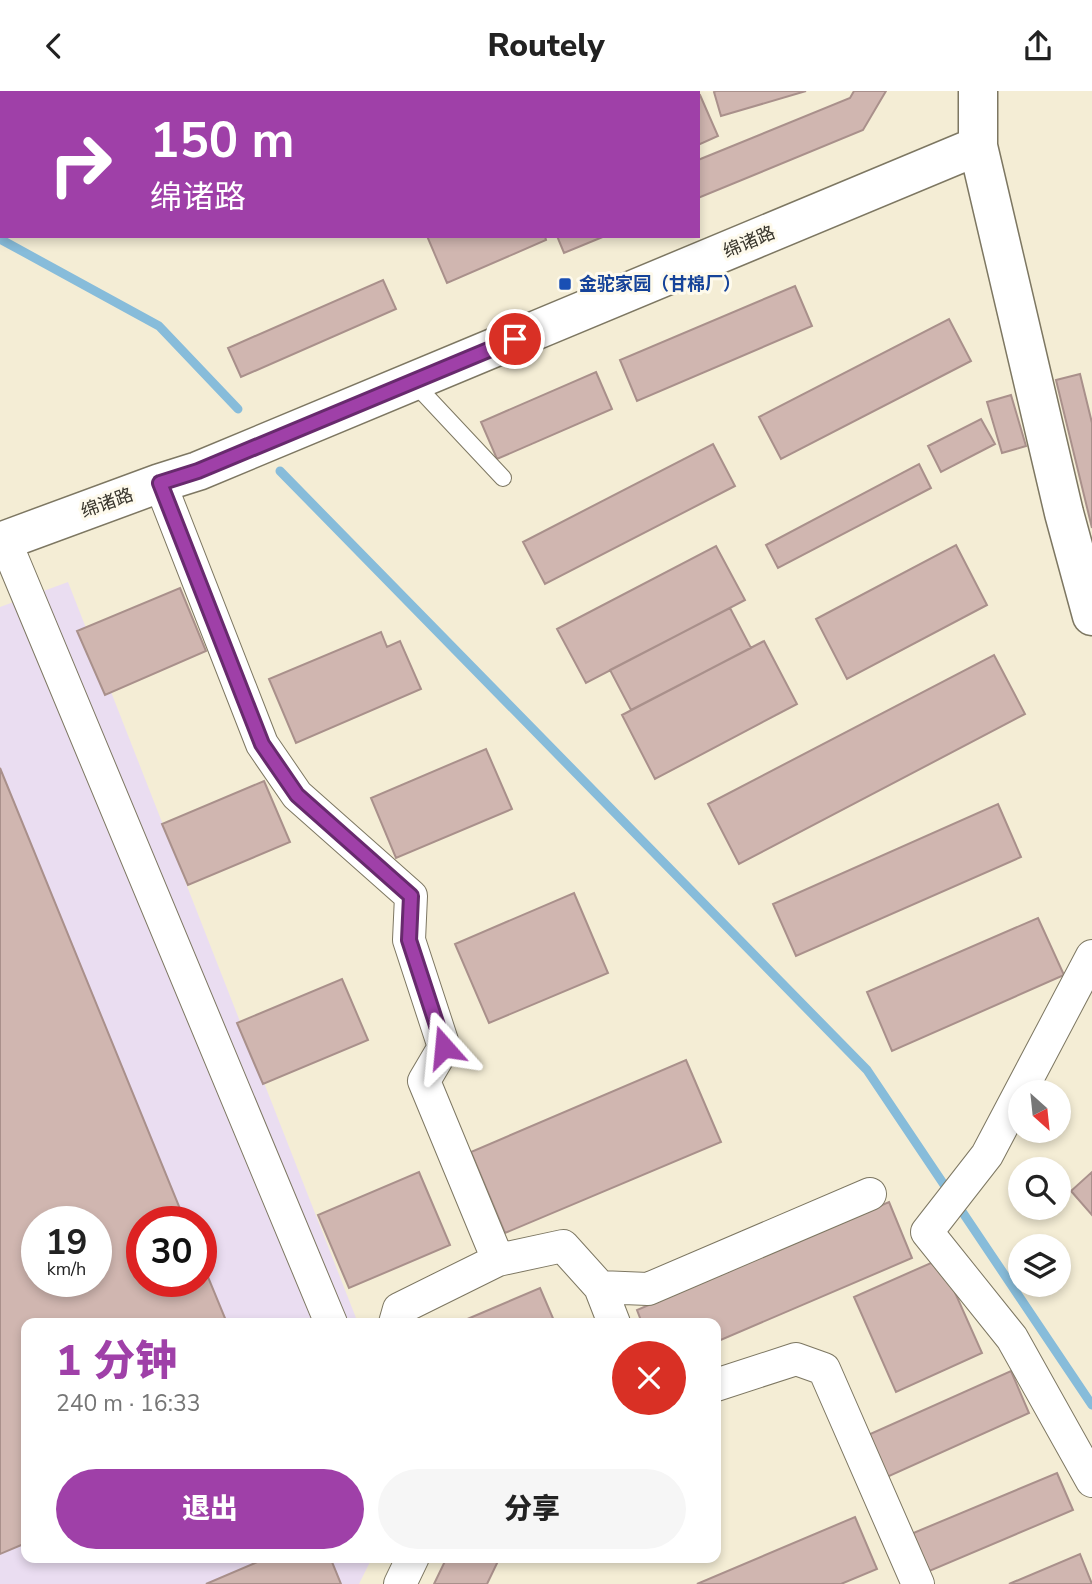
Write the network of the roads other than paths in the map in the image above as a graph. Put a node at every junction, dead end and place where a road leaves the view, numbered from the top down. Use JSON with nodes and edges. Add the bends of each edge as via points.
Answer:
{"nodes":[{"id":1,"x":978,"y":91,"type":"edge"},
{"id":2,"x":978,"y":146,"type":"junction"},
{"id":3,"x":412,"y":381,"type":"junction"},
{"id":4,"x":503,"y":478,"type":"dead end"},
{"id":5,"x":160,"y":483,"type":"junction"},
{"id":6,"x":2,"y":542,"type":"edge"},
{"id":7,"x":1092,"y":616,"type":"edge"},
{"id":8,"x":1092,"y":956,"type":"edge"},
{"id":9,"x":870,"y":1194,"type":"dead end"},
{"id":10,"x":498,"y":1261,"type":"junction"},
{"id":11,"x":600,"y":1287,"type":"junction"},
{"id":12,"x":329,"y":1318,"type":"edge"},
{"id":13,"x":396,"y":1318,"type":"edge"},
{"id":14,"x":612,"y":1318,"type":"edge"},
{"id":15,"x":721,"y":1383,"type":"edge"},
{"id":16,"x":1092,"y":1481,"type":"edge"},
{"id":17,"x":409,"y":1563,"type":"edge"},
{"id":18,"x":400,"y":1584,"type":"edge"},
{"id":19,"x":918,"y":1584,"type":"edge"}],
"edges":[{"from":1,"to":2,"type":"street"},
{"from":2,"to":3,"type":"street","name":"绵诸路"},
{"from":2,"to":7,"type":"street","via":[[1063,513]]},
{"from":3,"to":4,"type":"lane"},
{"from":3,"to":5,"type":"street","name":"绵诸路"},
{"from":5,"to":6,"type":"street","name":"绵诸路"},
{"from":5,"to":10,"type":"street","via":[[262,744],[297,795],[411,896],[409,940],[444,1047],[424,1081]]},
{"from":6,"to":12,"type":"street"},
{"from":8,"to":16,"type":"street","via":[[987,1155],[927,1232],[1012,1338]]},
{"from":9,"to":11,"type":"street","via":[[648,1289]]},
{"from":10,"to":11,"type":"street","via":[[563,1246]]},
{"from":10,"to":13,"type":"street","via":[[399,1309]]},
{"from":11,"to":14,"type":"street"},
{"from":15,"to":19,"type":"street","via":[[796,1359],[824,1369]]},
{"from":17,"to":18,"type":"street"}]}
